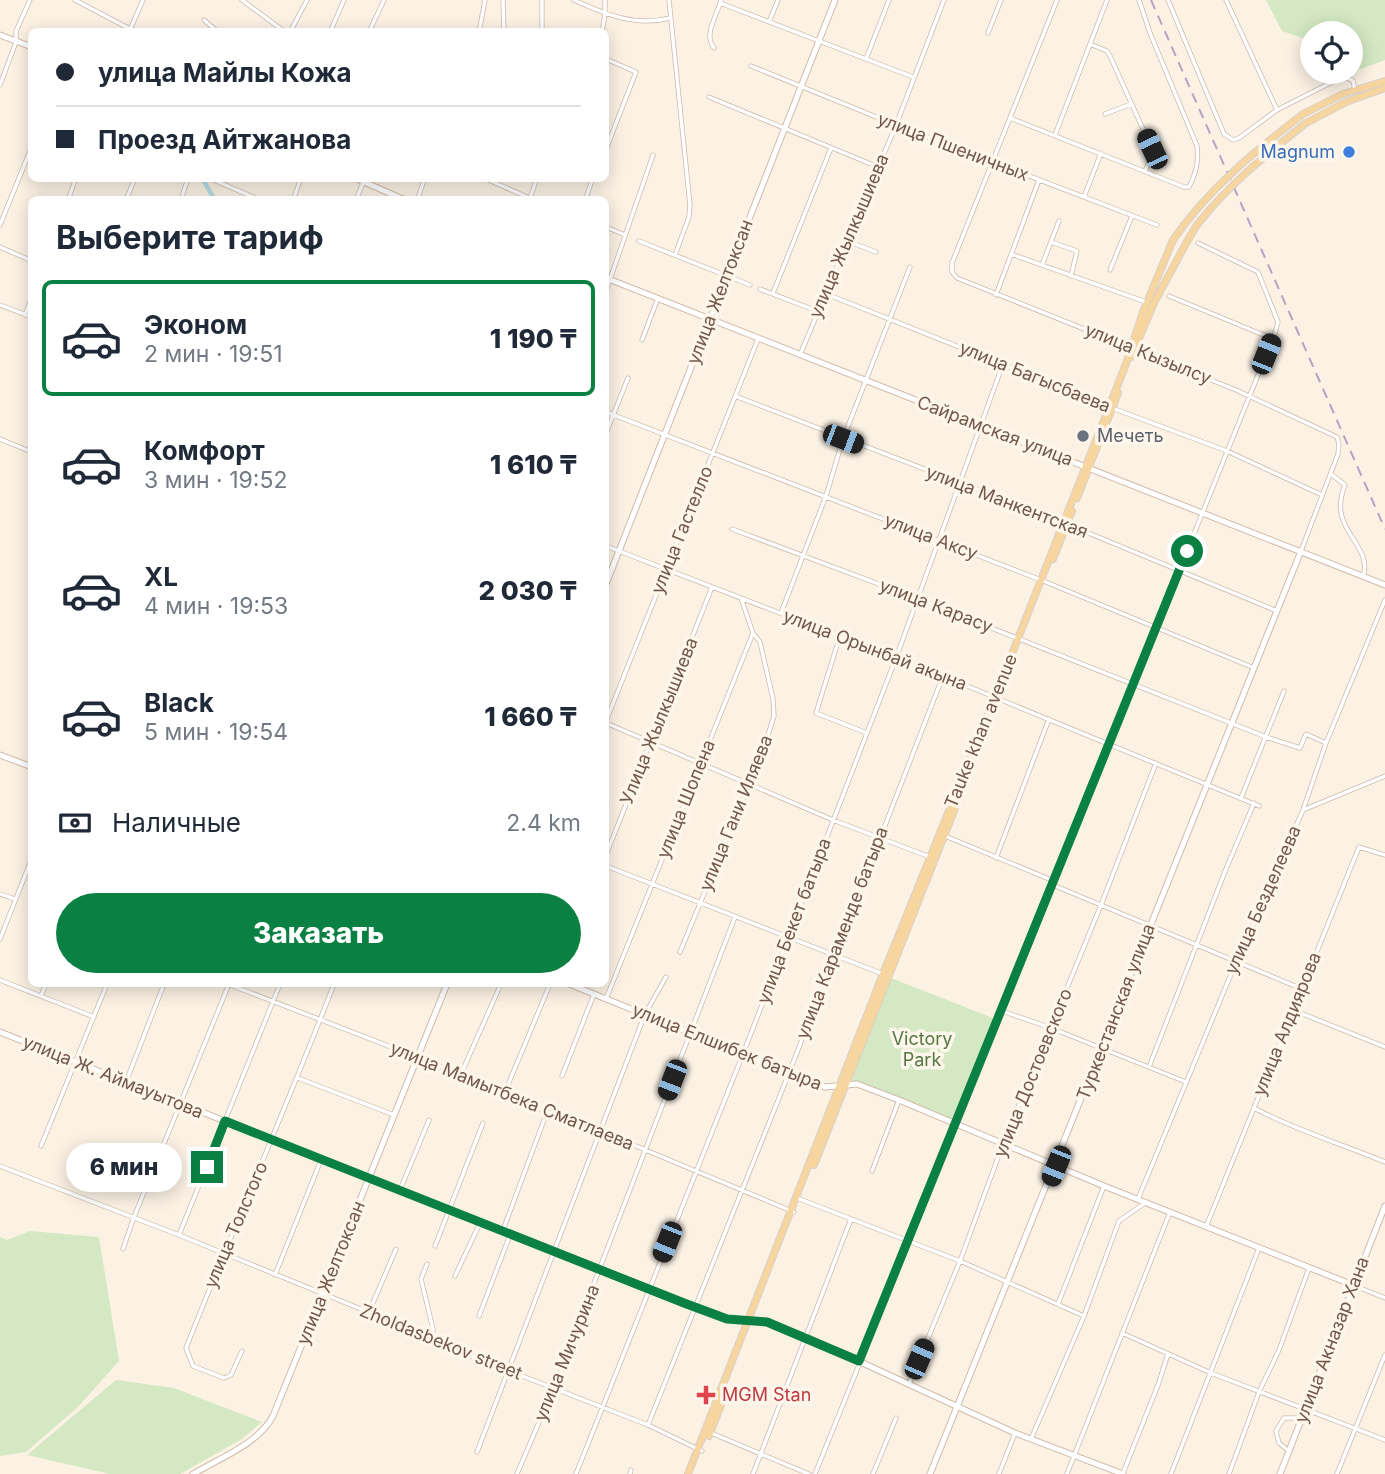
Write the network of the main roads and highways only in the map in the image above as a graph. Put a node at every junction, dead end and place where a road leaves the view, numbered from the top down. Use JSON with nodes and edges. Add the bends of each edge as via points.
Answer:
{"nodes":[{"id":1,"x":1385,"y":81,"type":"edge"},
{"id":2,"x":1385,"y":88,"type":"edge"},
{"id":3,"x":1134,"y":347,"type":"junction"},
{"id":4,"x":691,"y":1474,"type":"edge"}],
"edges":[{"from":1,"to":3,"type":"main road","name":"Tauke khan avenue","bridge":true,"via":[[1303,114],[1207,197],[1173,240]]},
{"from":2,"to":3,"type":"main road","name":"Tauke khan avenue","bridge":true,"via":[[1306,123],[1215,204],[1196,227]]},
{"from":3,"to":4,"type":"main road","name":"Tauke khan avenue"}]}
